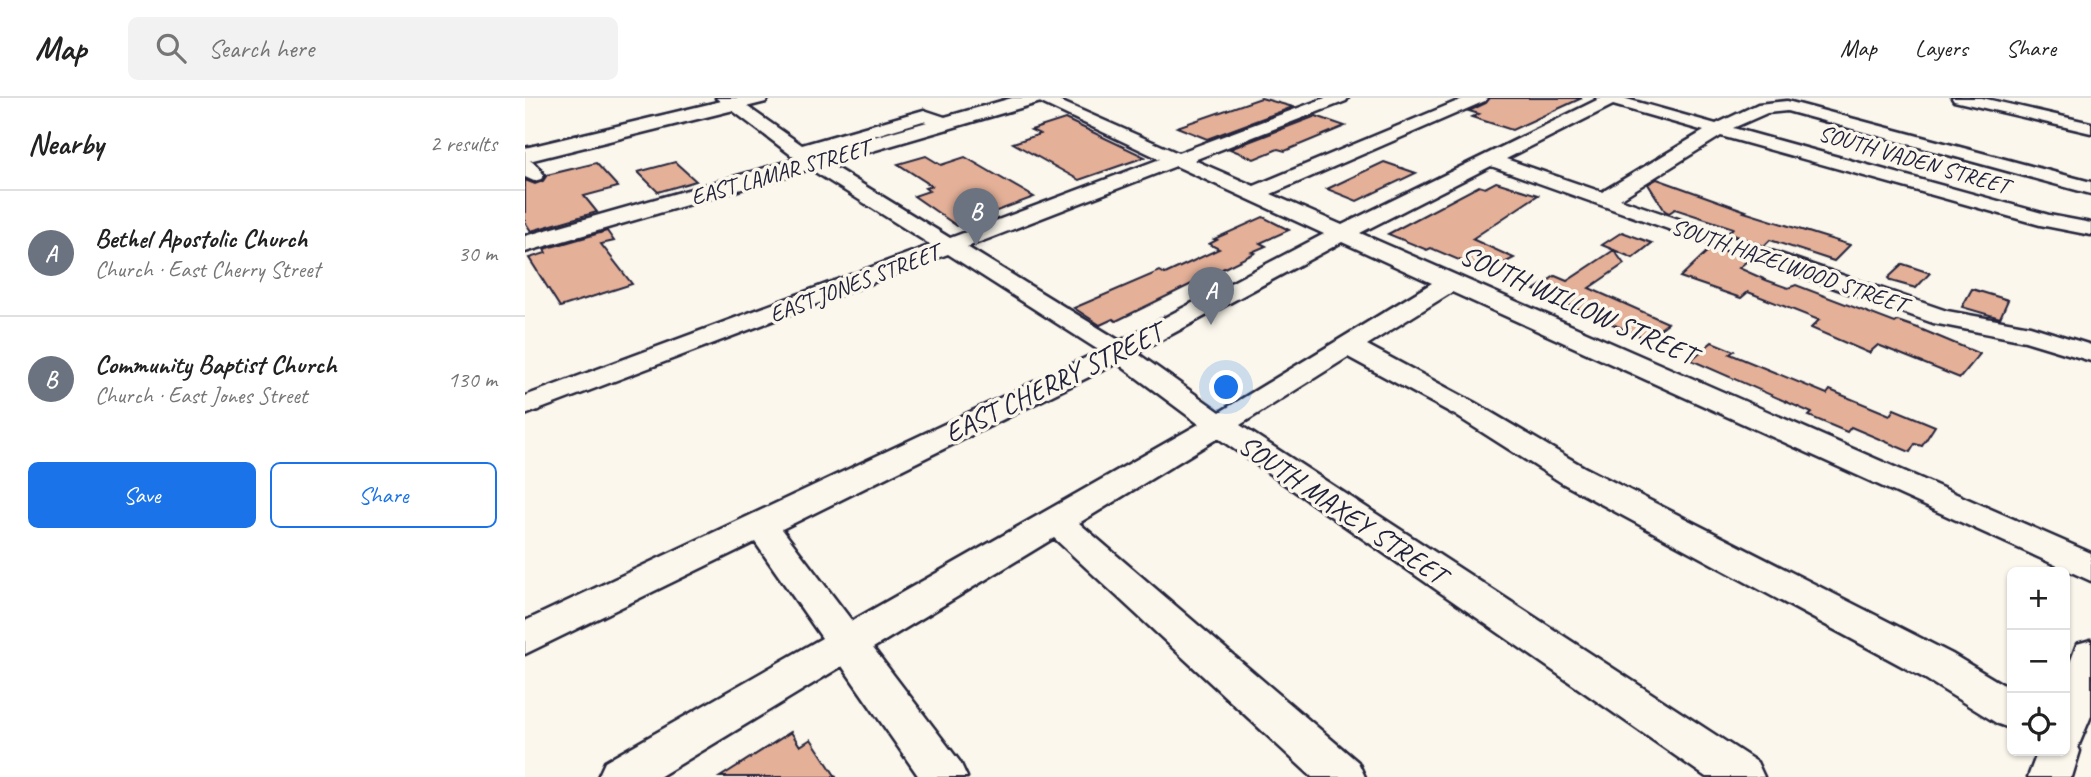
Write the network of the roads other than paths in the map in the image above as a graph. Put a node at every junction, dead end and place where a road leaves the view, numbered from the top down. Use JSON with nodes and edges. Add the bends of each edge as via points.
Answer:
{"nodes":[{"id":1,"x":1037,"y":98,"type":"edge"},
{"id":2,"x":1340,"y":98,"type":"edge"},
{"id":3,"x":1479,"y":98,"type":"edge"},
{"id":4,"x":1960,"y":98,"type":"edge"},
{"id":5,"x":1610,"y":99,"type":"edge"},
{"id":6,"x":739,"y":100,"type":"edge"},
{"id":7,"x":2091,"y":128,"type":"edge"},
{"id":8,"x":1717,"y":130,"type":"junction"},
{"id":9,"x":525,"y":155,"type":"edge"},
{"id":10,"x":807,"y":157,"type":"junction"},
{"id":11,"x":1177,"y":159,"type":"junction"},
{"id":12,"x":1491,"y":160,"type":"junction"},
{"id":13,"x":2091,"y":188,"type":"edge"},
{"id":14,"x":1253,"y":194,"type":"junction"},
{"id":15,"x":1604,"y":200,"type":"junction"},
{"id":16,"x":2090,"y":226,"type":"edge"},
{"id":17,"x":1342,"y":233,"type":"junction"},
{"id":18,"x":525,"y":244,"type":"edge"},
{"id":19,"x":950,"y":247,"type":"junction"},
{"id":20,"x":1451,"y":282,"type":"junction"},
{"id":21,"x":1348,"y":346,"type":"junction"},
{"id":22,"x":1119,"y":352,"type":"junction"},
{"id":23,"x":2091,"y":353,"type":"edge"},
{"id":24,"x":525,"y":406,"type":"edge"},
{"id":25,"x":1219,"y":425,"type":"junction"},
{"id":26,"x":1056,"y":521,"type":"junction"},
{"id":27,"x":759,"y":523,"type":"junction"},
{"id":28,"x":2091,"y":568,"type":"edge"},
{"id":29,"x":525,"y":638,"type":"edge"},
{"id":30,"x":848,"y":644,"type":"junction"},
{"id":31,"x":2091,"y":656,"type":"edge"},
{"id":32,"x":2007,"y":708,"type":"edge"},
{"id":33,"x":2070,"y":718,"type":"edge"},
{"id":34,"x":2057,"y":756,"type":"edge"},
{"id":35,"x":620,"y":777,"type":"edge"},
{"id":36,"x":946,"y":777,"type":"edge"},
{"id":37,"x":1343,"y":777,"type":"edge"},
{"id":38,"x":1742,"y":777,"type":"edge"},
{"id":39,"x":2050,"y":777,"type":"edge"}],
"edges":[{"from":1,"to":10,"type":"main road","name":"EAST LAMAR STREET"},
{"from":1,"to":11,"type":"street","name":"SOUTH WILLOW STREET"},
{"from":2,"to":11,"type":"street","name":"EAST JONES STREET"},
{"from":3,"to":14,"type":"street"},
{"from":4,"to":7,"type":"street"},
{"from":5,"to":8,"type":"street","name":"SOUTH VADEN STREET"},
{"from":5,"to":12,"type":"street","name":"EAST CHERRY STREET"},
{"from":6,"to":9,"type":"main road"},
{"from":6,"to":10,"type":"street","name":"SOUTH MAXEY STREET"},
{"from":8,"to":13,"type":"street","via":[[1753,112],[1787,106]]},
{"from":8,"to":15,"type":"street"},
{"from":8,"to":16,"type":"street","name":"SOUTH VADEN STREET","via":[[2047,221]]},
{"from":10,"to":18,"type":"main road","name":"EAST LAMAR STREET"},
{"from":10,"to":19,"type":"street","name":"SOUTH MAXEY STREET"},
{"from":11,"to":14,"type":"street","name":"SOUTH WILLOW STREET"},
{"from":11,"to":19,"type":"street","name":"EAST JONES STREET"},
{"from":12,"to":15,"type":"street","name":"SOUTH HAZELWOOD STREET"},
{"from":12,"to":17,"type":"street","name":"EAST CHERRY STREET"},
{"from":14,"to":17,"type":"street","name":"SOUTH WILLOW STREET"},
{"from":15,"to":23,"type":"street","name":"SOUTH HAZELWOOD STREET","via":[[1942,318],[2030,334]]},
{"from":17,"to":20,"type":"street","name":"SOUTH WILLOW STREET"},
{"from":17,"to":22,"type":"street","name":"EAST CHERRY STREET"},
{"from":19,"to":22,"type":"street","name":"SOUTH MAXEY STREET"},
{"from":19,"to":24,"type":"street","name":"EAST JONES STREET"},
{"from":20,"to":21,"type":"street"},
{"from":20,"to":28,"type":"street","name":"SOUTH WILLOW STREET"},
{"from":21,"to":25,"type":"street"},
{"from":21,"to":32,"type":"street","via":[[1465,409],[1573,475],[1938,667]]},
{"from":22,"to":25,"type":"street","name":"SOUTH MAXEY STREET"},
{"from":22,"to":27,"type":"street","name":"EAST CHERRY STREET"},
{"from":25,"to":26,"type":"street"},
{"from":25,"to":38,"type":"street","name":"SOUTH MAXEY STREET"},
{"from":26,"to":30,"type":"street"},
{"from":26,"to":37,"type":"street"},
{"from":27,"to":29,"type":"street","name":"EAST CHERRY STREET"},
{"from":27,"to":30,"type":"street"},
{"from":30,"to":35,"type":"street"},
{"from":30,"to":36,"type":"street"},
{"from":31,"to":33,"type":"street"},
{"from":34,"to":39,"type":"street"}]}
